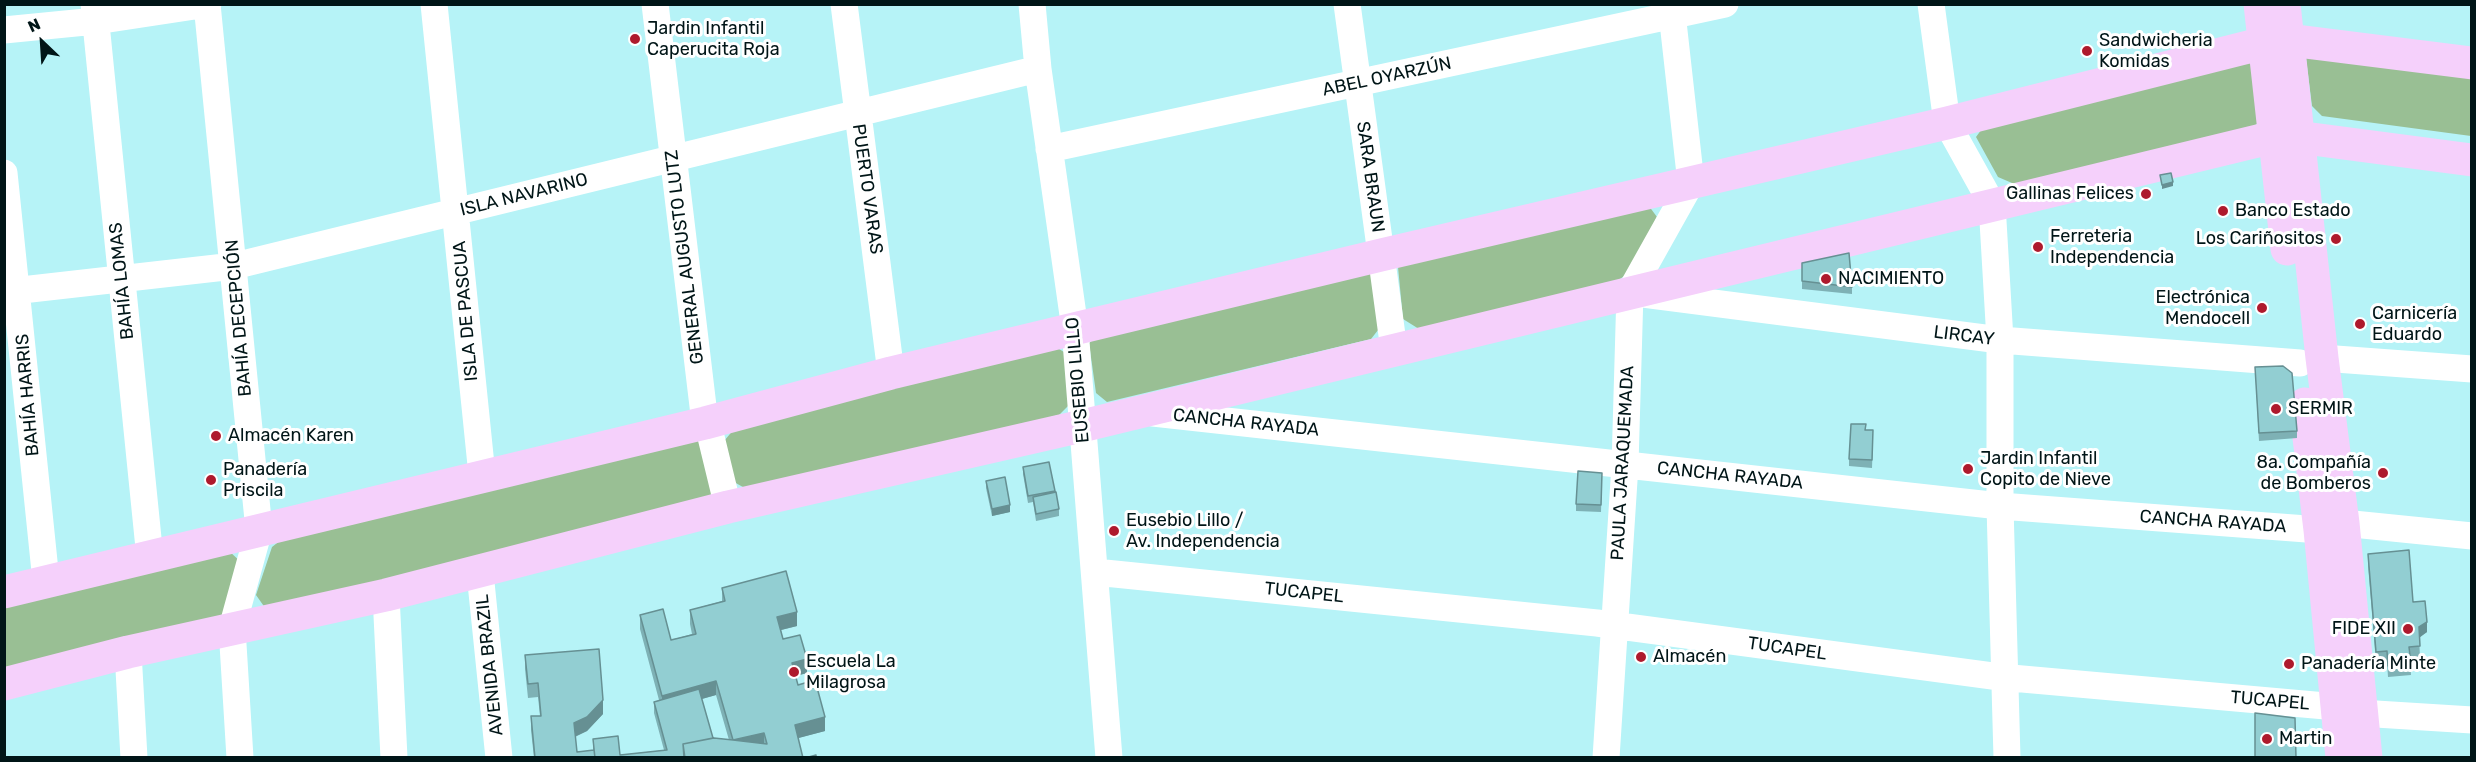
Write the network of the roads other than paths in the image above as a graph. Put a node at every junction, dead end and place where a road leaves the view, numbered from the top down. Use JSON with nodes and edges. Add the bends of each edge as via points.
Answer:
{"nodes":[{"id":1,"x":434,"y":4,"type":"edge"},
{"id":2,"x":655,"y":4,"type":"edge"},
{"id":3,"x":844,"y":4,"type":"edge"},
{"id":4,"x":1032,"y":4,"type":"edge"},
{"id":5,"x":1347,"y":4,"type":"edge"},
{"id":6,"x":1725,"y":4,"type":"edge"},
{"id":7,"x":1931,"y":4,"type":"edge"},
{"id":8,"x":2260,"y":4,"type":"edge"},
{"id":9,"x":2284,"y":4,"type":"edge"},
{"id":10,"x":208,"y":5,"type":"edge"},
{"id":11,"x":1672,"y":10,"type":"edge"},
{"id":12,"x":95,"y":13,"type":"edge"},
{"id":13,"x":4,"y":30,"type":"edge"},
{"id":14,"x":2277,"y":41,"type":"junction"},
{"id":15,"x":2472,"y":63,"type":"edge"},
{"id":16,"x":1038,"y":69,"type":"junction"},
{"id":17,"x":1357,"y":84,"type":"junction"},
{"id":18,"x":857,"y":113,"type":"junction"},
{"id":19,"x":1947,"y":123,"type":"junction"},
{"id":20,"x":2286,"y":137,"type":"junction"},
{"id":21,"x":1049,"y":149,"type":"junction"},
{"id":22,"x":673,"y":157,"type":"junction"},
{"id":23,"x":2472,"y":160,"type":"edge"},
{"id":24,"x":4,"y":173,"type":"edge"},
{"id":25,"x":1691,"y":183,"type":"junction"},
{"id":26,"x":1992,"y":204,"type":"junction"},
{"id":27,"x":457,"y":213,"type":"junction"},
{"id":28,"x":1381,"y":255,"type":"junction"},
{"id":29,"x":234,"y":266,"type":"junction"},
{"id":30,"x":122,"y":279,"type":"junction"},
{"id":31,"x":11,"y":291,"type":"edge"},
{"id":32,"x":1630,"y":292,"type":"junction"},
{"id":33,"x":1075,"y":329,"type":"junction"},
{"id":34,"x":2000,"y":340,"type":"junction"},
{"id":35,"x":1394,"y":350,"type":"junction"},
{"id":36,"x":2311,"y":361,"type":"junction"},
{"id":37,"x":2472,"y":369,"type":"edge"},
{"id":38,"x":891,"y":373,"type":"junction"},
{"id":39,"x":1140,"y":412,"type":"junction"},
{"id":40,"x":705,"y":423,"type":"junction"},
{"id":41,"x":1082,"y":426,"type":"junction"},
{"id":42,"x":1626,"y":465,"type":"junction"},
{"id":43,"x":482,"y":475,"type":"junction"},
{"id":44,"x":2000,"y":506,"type":"junction"},
{"id":45,"x":728,"y":507,"type":"junction"},
{"id":46,"x":2332,"y":526,"type":"junction"},
{"id":47,"x":259,"y":530,"type":"junction"},
{"id":48,"x":2472,"y":536,"type":"edge"},
{"id":49,"x":150,"y":558,"type":"junction"},
{"id":50,"x":1095,"y":572,"type":"junction"},
{"id":51,"x":480,"y":573,"type":"junction"},
{"id":52,"x":46,"y":581,"type":"junction"},
{"id":53,"x":4,"y":592,"type":"edge"},
{"id":54,"x":386,"y":595,"type":"junction"},
{"id":55,"x":1615,"y":626,"type":"junction"},
{"id":56,"x":232,"y":628,"type":"junction"},
{"id":57,"x":128,"y":652,"type":"junction"},
{"id":58,"x":2006,"y":678,"type":"junction"},
{"id":59,"x":4,"y":684,"type":"edge"},
{"id":60,"x":2348,"y":710,"type":"junction"},
{"id":61,"x":2472,"y":720,"type":"edge"},
{"id":62,"x":134,"y":758,"type":"edge"},
{"id":63,"x":240,"y":758,"type":"edge"},
{"id":64,"x":394,"y":758,"type":"edge"},
{"id":65,"x":499,"y":758,"type":"edge"},
{"id":66,"x":1109,"y":758,"type":"edge"},
{"id":67,"x":1606,"y":758,"type":"edge"},
{"id":68,"x":2007,"y":758,"type":"edge"},
{"id":69,"x":2342,"y":758,"type":"edge"},
{"id":70,"x":2366,"y":758,"type":"edge"}],
"edges":[{"from":1,"to":27,"type":"street","name":"ISLA DE PASCUA"},
{"from":2,"to":22,"type":"street","name":"GENERAL AUGUSTO LUTZ"},
{"from":3,"to":18,"type":"street","name":"PUERTO VARAS"},
{"from":4,"to":16,"type":"street","name":"EUSEBIO LILLO"},
{"from":5,"to":17,"type":"street","name":"SARA BRAUN"},
{"from":6,"to":11,"type":"street","name":"ABEL OYARZÚN"},
{"from":7,"to":19,"type":"street"},
{"from":8,"to":14,"type":"main road"},
{"from":9,"to":14,"type":"main road"},
{"from":10,"to":12,"type":"street"},
{"from":10,"to":29,"type":"street","name":"BAHÍA DECEPCIÓN"},
{"from":11,"to":17,"type":"street","name":"ABEL OYARZÚN"},
{"from":11,"to":25,"type":"street"},
{"from":12,"to":13,"type":"street"},
{"from":12,"to":30,"type":"street","name":"BAHÍA LOMAS"},
{"from":14,"to":15,"type":"main road"},
{"from":14,"to":19,"type":"main road"},
{"from":14,"to":20,"type":"main road"},
{"from":16,"to":18,"type":"street","name":"ISLA NAVARINO"},
{"from":16,"to":21,"type":"street","name":"EUSEBIO LILLO"},
{"from":17,"to":21,"type":"street","name":"ABEL OYARZÚN"},
{"from":17,"to":28,"type":"street","name":"SARA BRAUN"},
{"from":18,"to":22,"type":"street","name":"ISLA NAVARINO"},
{"from":18,"to":38,"type":"street","name":"PUERTO VARAS"},
{"from":19,"to":25,"type":"main road"},
{"from":19,"to":26,"type":"street"},
{"from":20,"to":23,"type":"main road"},
{"from":20,"to":26,"type":"main road"},
{"from":20,"to":36,"type":"main road"},
{"from":21,"to":33,"type":"street","name":"EUSEBIO LILLO"},
{"from":22,"to":27,"type":"street","name":"ISLA NAVARINO"},
{"from":22,"to":40,"type":"street","name":"GENERAL AUGUSTO LUTZ"},
{"from":24,"to":31,"type":"street","name":"BAHÍA HARRIS"},
{"from":25,"to":28,"type":"main road"},
{"from":25,"to":32,"type":"street","name":"PAULA JARAQUEMADA"},
{"from":26,"to":32,"type":"main road"},
{"from":26,"to":34,"type":"street"},
{"from":27,"to":29,"type":"street","name":"ISLA NAVARINO"},
{"from":27,"to":43,"type":"street","name":"ISLA DE PASCUA"},
{"from":28,"to":33,"type":"main road"},
{"from":28,"to":35,"type":"street","name":"SARA BRAUN"},
{"from":29,"to":30,"type":"street","name":"ISLA NAVARINO"},
{"from":29,"to":47,"type":"street","name":"BAHÍA DECEPCIÓN"},
{"from":30,"to":31,"type":"street","name":"ISLA NAVARINO"},
{"from":30,"to":49,"type":"street","name":"BAHÍA LOMAS"},
{"from":31,"to":52,"type":"street","name":"BAHÍA HARRIS"},
{"from":32,"to":34,"type":"street","name":"LIRCAY"},
{"from":32,"to":35,"type":"main road"},
{"from":32,"to":42,"type":"street","name":"PAULA JARAQUEMADA"},
{"from":33,"to":38,"type":"main road"},
{"from":33,"to":41,"type":"street","name":"EUSEBIO LILLO"},
{"from":34,"to":36,"type":"street","name":"LIRCAY"},
{"from":34,"to":44,"type":"street"},
{"from":35,"to":39,"type":"main road"},
{"from":36,"to":37,"type":"street","name":"LIRCAY"},
{"from":36,"to":46,"type":"main road"},
{"from":38,"to":40,"type":"main road"},
{"from":39,"to":41,"type":"main road"},
{"from":39,"to":42,"type":"street","name":"CANCHA RAYADA"},
{"from":40,"to":43,"type":"main road"},
{"from":40,"to":45,"type":"street","name":"GENERAL AUGUSTO LUTZ"},
{"from":41,"to":45,"type":"main road"},
{"from":41,"to":50,"type":"street","name":"EUSEBIO LILLO"},
{"from":42,"to":44,"type":"street","name":"CANCHA RAYADA"},
{"from":42,"to":55,"type":"street","name":"PAULA JARAQUEMADA"},
{"from":43,"to":47,"type":"main road"},
{"from":44,"to":46,"type":"street","name":"CANCHA RAYADA"},
{"from":44,"to":58,"type":"street"},
{"from":45,"to":51,"type":"main road"},
{"from":46,"to":48,"type":"street","name":"CANCHA RAYADA"},
{"from":46,"to":60,"type":"main road"},
{"from":47,"to":49,"type":"main road"},
{"from":47,"to":56,"type":"street","name":"BAHÍA DECEPCIÓN"},
{"from":49,"to":52,"type":"main road"},
{"from":50,"to":55,"type":"street","name":"TUCAPEL"},
{"from":50,"to":66,"type":"street","name":"EUSEBIO LILLO"},
{"from":51,"to":54,"type":"main road"},
{"from":51,"to":65,"type":"street","name":"AVENIDA BRAZIL"},
{"from":52,"to":53,"type":"main road"},
{"from":54,"to":56,"type":"main road"},
{"from":54,"to":64,"type":"street"},
{"from":55,"to":58,"type":"street","name":"TUCAPEL"},
{"from":55,"to":67,"type":"street","name":"PAULA JARAQUEMADA"},
{"from":56,"to":57,"type":"main road"},
{"from":56,"to":63,"type":"street","name":"BAHÍA DECEPCIÓN"},
{"from":57,"to":59,"type":"main road"},
{"from":57,"to":62,"type":"street"},
{"from":58,"to":60,"type":"street","name":"TUCAPEL"},
{"from":58,"to":68,"type":"street"},
{"from":60,"to":61,"type":"street","name":"TUCAPEL"},
{"from":60,"to":69,"type":"main road"},
{"from":60,"to":70,"type":"main road"}]}
